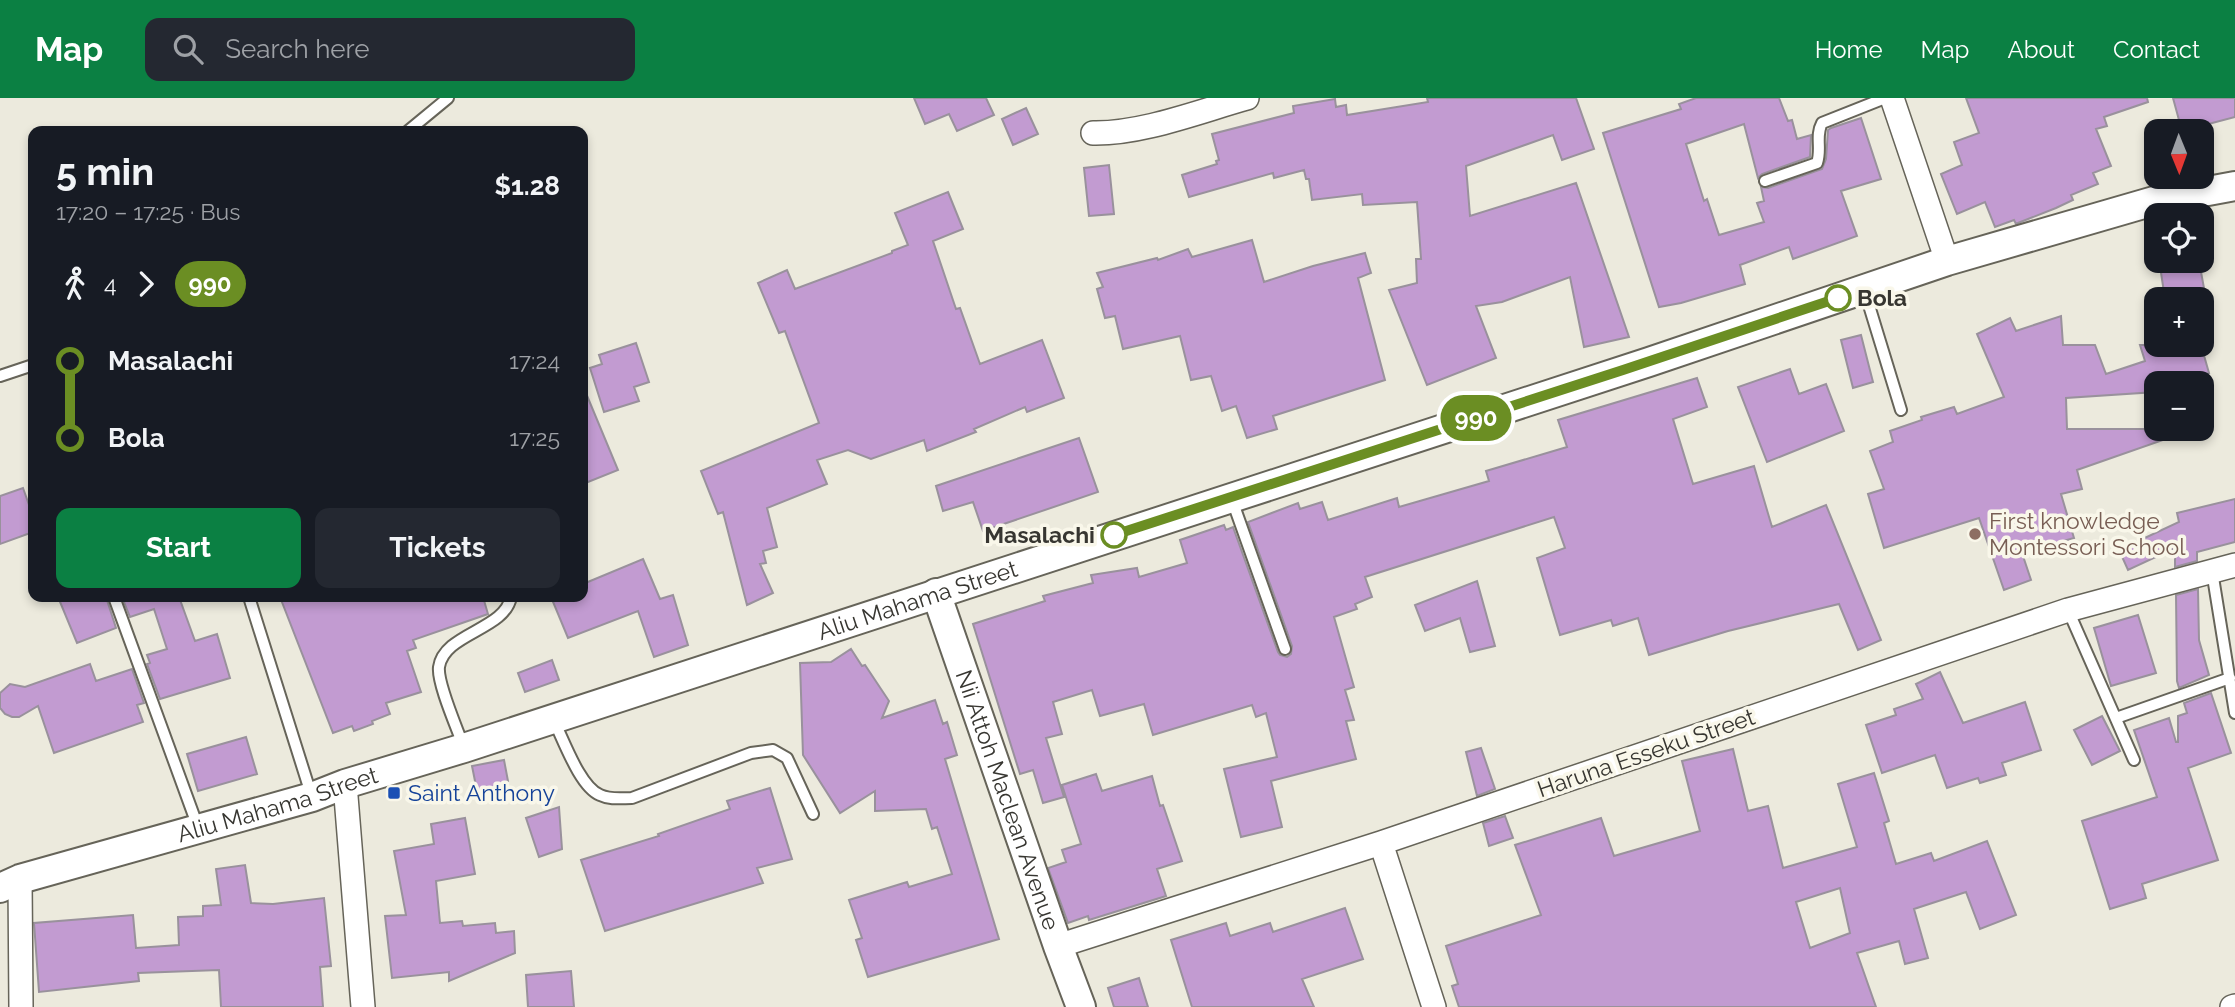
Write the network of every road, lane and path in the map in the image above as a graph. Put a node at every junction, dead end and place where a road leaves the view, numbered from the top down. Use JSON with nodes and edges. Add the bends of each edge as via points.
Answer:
{"nodes":[{"id":1,"x":448,"y":98,"type":"edge"},
{"id":2,"x":1247,"y":98,"type":"edge"},
{"id":3,"x":1885,"y":98,"type":"edge"},
{"id":4,"x":1892,"y":98,"type":"edge"},
{"id":5,"x":414,"y":126,"type":"edge"},
{"id":6,"x":1093,"y":133,"type":"dead end"},
{"id":7,"x":1765,"y":181,"type":"dead end"},
{"id":8,"x":2235,"y":186,"type":"edge"},
{"id":9,"x":1947,"y":261,"type":"junction"},
{"id":10,"x":1864,"y":289,"type":"junction"},
{"id":11,"x":28,"y":367,"type":"edge"},
{"id":12,"x":0,"y":376,"type":"edge"},
{"id":13,"x":1901,"y":410,"type":"dead end"},
{"id":14,"x":1231,"y":497,"type":"junction"},
{"id":15,"x":2235,"y":565,"type":"edge"},
{"id":16,"x":2212,"y":571,"type":"junction"},
{"id":17,"x":936,"y":593,"type":"junction"},
{"id":18,"x":116,"y":602,"type":"edge"},
{"id":19,"x":251,"y":602,"type":"edge"},
{"id":20,"x":509,"y":602,"type":"edge"},
{"id":21,"x":2068,"y":610,"type":"junction"},
{"id":22,"x":1285,"y":649,"type":"dead end"},
{"id":23,"x":2230,"y":678,"type":"junction"},
{"id":24,"x":2235,"y":713,"type":"edge"},
{"id":25,"x":2116,"y":718,"type":"junction"},
{"id":26,"x":553,"y":719,"type":"junction"},
{"id":27,"x":464,"y":748,"type":"junction"},
{"id":28,"x":2134,"y":760,"type":"dead end"},
{"id":29,"x":345,"y":784,"type":"junction"},
{"id":30,"x":312,"y":797,"type":"junction"},
{"id":31,"x":813,"y":814,"type":"dead end"},
{"id":32,"x":199,"y":830,"type":"junction"},
{"id":33,"x":1381,"y":843,"type":"junction"},
{"id":34,"x":6,"y":884,"type":"edge"},
{"id":35,"x":1058,"y":946,"type":"junction"},
{"id":36,"x":21,"y":1007,"type":"edge"},
{"id":37,"x":363,"y":1007,"type":"edge"},
{"id":38,"x":1081,"y":1007,"type":"edge"},
{"id":39,"x":1434,"y":1007,"type":"edge"}],
"edges":[{"from":1,"to":5,"type":"lane"},
{"from":2,"to":6,"type":"street","via":[[1136,129]]},
{"from":3,"to":7,"type":"lane","via":[[1822,124],[1817,163]]},
{"from":4,"to":9,"type":"street"},
{"from":8,"to":9,"type":"street","name":"Aliu Mahama Street","via":[[2154,201]]},
{"from":9,"to":10,"type":"street","name":"Aliu Mahama Street"},
{"from":10,"to":13,"type":"lane"},
{"from":10,"to":14,"type":"street","name":"Aliu Mahama Street"},
{"from":11,"to":12,"type":"lane"},
{"from":14,"to":17,"type":"street","name":"Aliu Mahama Street"},
{"from":14,"to":22,"type":"lane"},
{"from":15,"to":16,"type":"street","name":"Haruna Esseku Street"},
{"from":16,"to":21,"type":"street","name":"Haruna Esseku Street"},
{"from":16,"to":23,"type":"lane"},
{"from":17,"to":26,"type":"street","name":"Aliu Mahama Street"},
{"from":17,"to":35,"type":"street","name":"Nii Attoh Maclean Avenue"},
{"from":18,"to":32,"type":"lane"},
{"from":19,"to":30,"type":"lane"},
{"from":20,"to":27,"type":"lane","via":[[505,612],[443,655],[441,682]]},
{"from":21,"to":25,"type":"lane"},
{"from":21,"to":33,"type":"street","name":"Haruna Esseku Street"},
{"from":23,"to":24,"type":"lane"},
{"from":23,"to":25,"type":"lane"},
{"from":25,"to":28,"type":"lane"},
{"from":26,"to":27,"type":"street","name":"Aliu Mahama Street"},
{"from":26,"to":31,"type":"lane","via":[[587,788],[600,796],[632,798],[773,750],[787,758]]},
{"from":27,"to":29,"type":"street","name":"Aliu Mahama Street"},
{"from":29,"to":30,"type":"street","name":"Aliu Mahama Street"},
{"from":29,"to":37,"type":"street"},
{"from":30,"to":32,"type":"street","name":"Aliu Mahama Street"},
{"from":32,"to":34,"type":"street","name":"Aliu Mahama Street"},
{"from":33,"to":35,"type":"street","name":"Haruna Esseku Street"},
{"from":33,"to":39,"type":"street"},
{"from":34,"to":36,"type":"street"},
{"from":35,"to":38,"type":"street","name":"Nii Attoh Maclean Avenue"}]}
